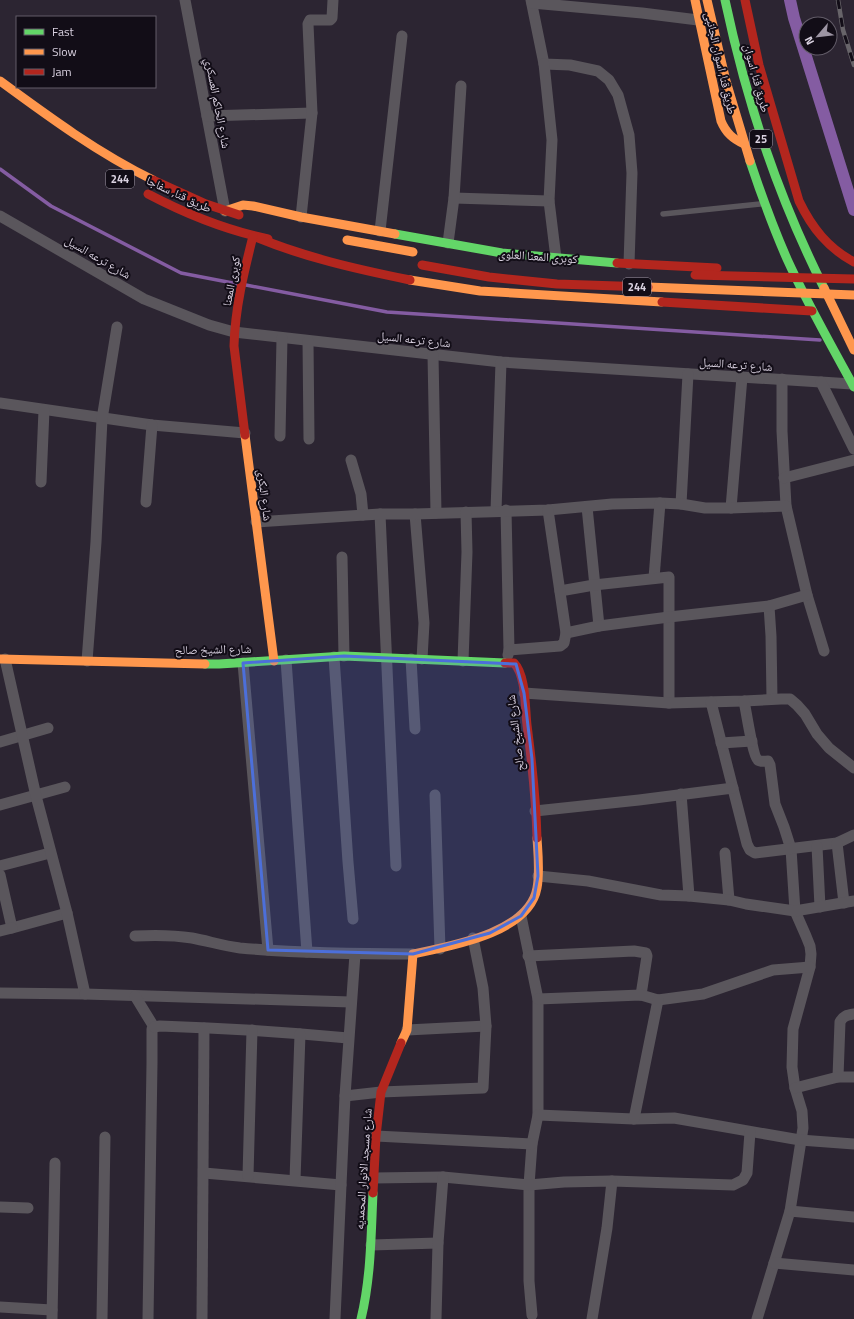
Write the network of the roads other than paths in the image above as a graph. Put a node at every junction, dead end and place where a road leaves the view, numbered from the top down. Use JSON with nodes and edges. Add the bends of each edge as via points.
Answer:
{"nodes":[{"id":1,"x":185,"y":0,"type":"edge"},
{"id":2,"x":333,"y":0,"type":"edge"},
{"id":3,"x":694,"y":0,"type":"edge"},
{"id":4,"x":707,"y":0,"type":"edge"},
{"id":5,"x":725,"y":0,"type":"edge"},
{"id":6,"x":745,"y":0,"type":"edge"},
{"id":7,"x":531,"y":2,"type":"edge"},
{"id":8,"x":698,"y":20,"type":"junction"},
{"id":9,"x":402,"y":36,"type":"dead end"},
{"id":10,"x":544,"y":64,"type":"junction"},
{"id":11,"x":0,"y":81,"type":"edge"},
{"id":12,"x":461,"y":86,"type":"dead end"},
{"id":13,"x":312,"y":113,"type":"junction"},
{"id":14,"x":207,"y":116,"type":"junction"},
{"id":15,"x":744,"y":144,"type":"junction"},
{"id":16,"x":140,"y":189,"type":"dead end"},
{"id":17,"x":454,"y":198,"type":"junction"},
{"id":18,"x":549,"y":201,"type":"junction"},
{"id":19,"x":764,"y":204,"type":"junction"},
{"id":20,"x":225,"y":211,"type":"junction"},
{"id":21,"x":663,"y":214,"type":"dead end"},
{"id":22,"x":0,"y":216,"type":"edge"},
{"id":23,"x":245,"y":217,"type":"dead end"},
{"id":24,"x":301,"y":217,"type":"junction"},
{"id":25,"x":380,"y":231,"type":"junction"},
{"id":26,"x":253,"y":236,"type":"junction"},
{"id":27,"x":337,"y":238,"type":"dead end"},
{"id":28,"x":448,"y":243,"type":"junction"},
{"id":29,"x":306,"y":245,"type":"dead end"},
{"id":30,"x":425,"y":254,"type":"dead end"},
{"id":31,"x":556,"y":258,"type":"junction"},
{"id":32,"x":854,"y":262,"type":"edge"},
{"id":33,"x":418,"y":264,"type":"dead end"},
{"id":34,"x":626,"y":268,"type":"junction"},
{"id":35,"x":793,"y":272,"type":"junction"},
{"id":36,"x":816,"y":272,"type":"junction"},
{"id":37,"x":854,"y":279,"type":"edge"},
{"id":38,"x":854,"y":295,"type":"edge"},
{"id":39,"x":812,"y":311,"type":"junction"},
{"id":40,"x":117,"y":327,"type":"dead end"},
{"id":41,"x":234,"y":332,"type":"junction"},
{"id":42,"x":282,"y":338,"type":"junction"},
{"id":43,"x":308,"y":341,"type":"junction"},
{"id":44,"x":854,"y":350,"type":"edge"},
{"id":45,"x":433,"y":355,"type":"junction"},
{"id":46,"x":501,"y":362,"type":"junction"},
{"id":47,"x":688,"y":374,"type":"junction"},
{"id":48,"x":742,"y":377,"type":"junction"},
{"id":49,"x":782,"y":379,"type":"junction"},
{"id":50,"x":821,"y":382,"type":"junction"},
{"id":51,"x":853,"y":385,"type":"edge"},
{"id":52,"x":0,"y":403,"type":"edge"},
{"id":53,"x":44,"y":410,"type":"junction"},
{"id":54,"x":102,"y":418,"type":"junction"},
{"id":55,"x":152,"y":425,"type":"junction"},
{"id":56,"x":245,"y":433,"type":"junction"},
{"id":57,"x":280,"y":436,"type":"dead end"},
{"id":58,"x":309,"y":439,"type":"dead end"},
{"id":59,"x":854,"y":449,"type":"edge"},
{"id":60,"x":351,"y":460,"type":"dead end"},
{"id":61,"x":854,"y":460,"type":"edge"},
{"id":62,"x":784,"y":478,"type":"junction"},
{"id":63,"x":41,"y":482,"type":"dead end"},
{"id":64,"x":146,"y":502,"type":"dead end"},
{"id":65,"x":660,"y":503,"type":"junction"},
{"id":66,"x":681,"y":504,"type":"junction"},
{"id":67,"x":587,"y":506,"type":"junction"},
{"id":68,"x":786,"y":506,"type":"junction"},
{"id":69,"x":731,"y":508,"type":"junction"},
{"id":70,"x":501,"y":510,"type":"junction"},
{"id":71,"x":548,"y":510,"type":"junction"},
{"id":72,"x":466,"y":512,"type":"junction"},
{"id":73,"x":436,"y":513,"type":"junction"},
{"id":74,"x":380,"y":514,"type":"junction"},
{"id":75,"x":415,"y":514,"type":"junction"},
{"id":76,"x":363,"y":515,"type":"junction"},
{"id":77,"x":256,"y":522,"type":"junction"},
{"id":78,"x":342,"y":557,"type":"dead end"},
{"id":79,"x":654,"y":578,"type":"junction"},
{"id":80,"x":594,"y":585,"type":"junction"},
{"id":81,"x":560,"y":591,"type":"junction"},
{"id":82,"x":807,"y":595,"type":"junction"},
{"id":83,"x":769,"y":606,"type":"junction"},
{"id":84,"x":669,"y":617,"type":"junction"},
{"id":85,"x":598,"y":626,"type":"junction"},
{"id":86,"x":566,"y":634,"type":"junction"},
{"id":87,"x":509,"y":650,"type":"junction"},
{"id":88,"x":824,"y":651,"type":"dead end"},
{"id":89,"x":339,"y":657,"type":"junction"},
{"id":90,"x":387,"y":658,"type":"junction"},
{"id":91,"x":3,"y":659,"type":"edge"},
{"id":92,"x":417,"y":659,"type":"junction"},
{"id":93,"x":286,"y":660,"type":"junction"},
{"id":94,"x":87,"y":661,"type":"junction"},
{"id":95,"x":274,"y":661,"type":"junction"},
{"id":96,"x":464,"y":661,"type":"junction"},
{"id":97,"x":242,"y":662,"type":"junction"},
{"id":98,"x":506,"y":662,"type":"junction"},
{"id":99,"x":524,"y":692,"type":"junction"},
{"id":100,"x":772,"y":699,"type":"junction"},
{"id":101,"x":744,"y":701,"type":"junction"},
{"id":102,"x":711,"y":702,"type":"junction"},
{"id":103,"x":669,"y":703,"type":"junction"},
{"id":104,"x":48,"y":728,"type":"dead end"},
{"id":105,"x":415,"y":729,"type":"dead end"},
{"id":106,"x":22,"y":735,"type":"junction"},
{"id":107,"x":752,"y":741,"type":"junction"},
{"id":108,"x":0,"y":742,"type":"edge"},
{"id":109,"x":721,"y":743,"type":"junction"},
{"id":110,"x":854,"y":768,"type":"edge"},
{"id":111,"x":65,"y":787,"type":"dead end"},
{"id":112,"x":733,"y":788,"type":"junction"},
{"id":113,"x":681,"y":794,"type":"junction"},
{"id":114,"x":435,"y":795,"type":"dead end"},
{"id":115,"x":36,"y":796,"type":"junction"},
{"id":116,"x":0,"y":805,"type":"edge"},
{"id":117,"x":535,"y":810,"type":"junction"},
{"id":118,"x":854,"y":835,"type":"edge"},
{"id":119,"x":837,"y":843,"type":"junction"},
{"id":120,"x":817,"y":846,"type":"junction"},
{"id":121,"x":791,"y":849,"type":"junction"},
{"id":122,"x":50,"y":853,"type":"junction"},
{"id":123,"x":725,"y":853,"type":"dead end"},
{"id":124,"x":0,"y":866,"type":"edge"},
{"id":125,"x":396,"y":866,"type":"dead end"},
{"id":126,"x":0,"y":875,"type":"edge"},
{"id":127,"x":538,"y":876,"type":"junction"},
{"id":128,"x":689,"y":896,"type":"junction"},
{"id":129,"x":729,"y":900,"type":"junction"},
{"id":130,"x":849,"y":902,"type":"edge"},
{"id":131,"x":820,"y":907,"type":"junction"},
{"id":132,"x":795,"y":911,"type":"junction"},
{"id":133,"x":67,"y":914,"type":"junction"},
{"id":134,"x":521,"y":916,"type":"junction"},
{"id":135,"x":353,"y":920,"type":"dead end"},
{"id":136,"x":12,"y":928,"type":"junction"},
{"id":137,"x":0,"y":931,"type":"edge"},
{"id":138,"x":135,"y":936,"type":"dead end"},
{"id":139,"x":473,"y":938,"type":"junction"},
{"id":140,"x":440,"y":949,"type":"junction"},
{"id":141,"x":268,"y":950,"type":"junction"},
{"id":142,"x":307,"y":952,"type":"junction"},
{"id":143,"x":355,"y":954,"type":"junction"},
{"id":144,"x":413,"y":954,"type":"junction"},
{"id":145,"x":528,"y":956,"type":"junction"},
{"id":146,"x":810,"y":967,"type":"junction"},
{"id":147,"x":0,"y":993,"type":"edge"},
{"id":148,"x":85,"y":994,"type":"junction"},
{"id":149,"x":641,"y":995,"type":"junction"},
{"id":150,"x":135,"y":996,"type":"junction"},
{"id":151,"x":538,"y":999,"type":"junction"},
{"id":152,"x":658,"y":1000,"type":"junction"},
{"id":153,"x":351,"y":1002,"type":"junction"},
{"id":154,"x":854,"y":1014,"type":"edge"},
{"id":155,"x":486,"y":1026,"type":"junction"},
{"id":156,"x":154,"y":1027,"type":"junction"},
{"id":157,"x":204,"y":1028,"type":"junction"},
{"id":158,"x":252,"y":1030,"type":"junction"},
{"id":159,"x":407,"y":1030,"type":"junction"},
{"id":160,"x":300,"y":1034,"type":"junction"},
{"id":161,"x":348,"y":1038,"type":"junction"},
{"id":162,"x":854,"y":1077,"type":"edge"},
{"id":163,"x":838,"y":1078,"type":"junction"},
{"id":164,"x":795,"y":1088,"type":"junction"},
{"id":165,"x":381,"y":1092,"type":"junction"},
{"id":166,"x":345,"y":1096,"type":"junction"},
{"id":167,"x":538,"y":1115,"type":"junction"},
{"id":168,"x":634,"y":1119,"type":"junction"},
{"id":169,"x":750,"y":1132,"type":"junction"},
{"id":170,"x":376,"y":1136,"type":"junction"},
{"id":171,"x":105,"y":1137,"type":"dead end"},
{"id":172,"x":800,"y":1140,"type":"junction"},
{"id":173,"x":532,"y":1144,"type":"junction"},
{"id":174,"x":854,"y":1144,"type":"edge"},
{"id":175,"x":55,"y":1163,"type":"dead end"},
{"id":176,"x":204,"y":1173,"type":"junction"},
{"id":177,"x":248,"y":1176,"type":"junction"},
{"id":178,"x":443,"y":1177,"type":"junction"},
{"id":179,"x":374,"y":1178,"type":"junction"},
{"id":180,"x":295,"y":1180,"type":"junction"},
{"id":181,"x":612,"y":1181,"type":"junction"},
{"id":182,"x":341,"y":1185,"type":"junction"},
{"id":183,"x":529,"y":1185,"type":"junction"},
{"id":184,"x":0,"y":1207,"type":"edge"},
{"id":185,"x":28,"y":1208,"type":"dead end"},
{"id":186,"x":790,"y":1211,"type":"junction"},
{"id":187,"x":854,"y":1217,"type":"edge"},
{"id":188,"x":438,"y":1243,"type":"junction"},
{"id":189,"x":371,"y":1245,"type":"junction"},
{"id":190,"x":774,"y":1263,"type":"junction"},
{"id":191,"x":854,"y":1270,"type":"edge"},
{"id":192,"x":0,"y":1307,"type":"edge"},
{"id":193,"x":52,"y":1315,"type":"edge"},
{"id":194,"x":532,"y":1315,"type":"dead end"},
{"id":195,"x":102,"y":1319,"type":"edge"},
{"id":196,"x":148,"y":1319,"type":"edge"},
{"id":197,"x":202,"y":1319,"type":"edge"},
{"id":198,"x":335,"y":1319,"type":"edge"},
{"id":199,"x":362,"y":1319,"type":"edge"},
{"id":200,"x":436,"y":1319,"type":"edge"},
{"id":201,"x":592,"y":1319,"type":"edge"},
{"id":202,"x":757,"y":1319,"type":"edge"}],
"edges":[{"from":1,"to":14,"type":"street","name":"شارع الحاكم العسكري"},
{"from":2,"to":13,"type":"street","via":[[330,20],[314,19],[308,22]]},
{"from":3,"to":8,"type":"main road","name":"طريق قنا, اسوان الجانبى"},
{"from":4,"to":15,"type":"main road","number":"25","via":[[721,63]]},
{"from":5,"to":36,"type":"main road","name":"طريق قنا, اسوان","number":"25","via":[[754,119],[772,171]]},
{"from":6,"to":32,"type":"main road","via":[[760,65],[799,201],[818,235],[832,249]]},
{"from":7,"to":8,"type":"street"},
{"from":7,"to":10,"type":"street"},
{"from":8,"to":15,"type":"main road","name":"طريق قنا, اسوان الجانبى","via":[[722,125],[729,136]]},
{"from":9,"to":25,"type":"street"},
{"from":10,"to":18,"type":"street","via":[[552,140]]},
{"from":10,"to":34,"type":"street","via":[[570,65],[598,72],[609,80],[618,95],[629,135],[632,173]]},
{"from":11,"to":20,"type":"main road","name":"طريق قنا, سفاجا","number":"244","via":[[46,116],[108,156],[174,191]]},
{"from":12,"to":17,"type":"street"},
{"from":13,"to":14,"type":"street"},
{"from":13,"to":24,"type":"street"},
{"from":14,"to":20,"type":"street","name":"شارع الحاكم العسكري"},
{"from":15,"to":19,"type":"main road","number":"25"},
{"from":16,"to":26,"type":"main road","name":"طريق قنا, سفاجا","number":"244","via":[[188,213]]},
{"from":17,"to":18,"type":"street"},
{"from":17,"to":28,"type":"street"},
{"from":18,"to":31,"type":"street"},
{"from":19,"to":21,"type":"lane"},
{"from":19,"to":35,"type":"main road","number":"25"},
{"from":20,"to":23,"type":"main road","number":"244"},
{"from":20,"to":24,"type":"main road","via":[[243,205]]},
{"from":22,"to":41,"type":"street","name":"شارع ترعه السيل","via":[[144,299],[209,325]]},
{"from":24,"to":25,"type":"main road"},
{"from":25,"to":28,"type":"main road"},
{"from":26,"to":29,"type":"main road","number":"244"},
{"from":26,"to":39,"type":"main road","via":[[316,259],[447,286]]},
{"from":26,"to":41,"type":"main road","name":"كوبرى المعنا"},
{"from":27,"to":30,"type":"main road"},
{"from":28,"to":31,"type":"main road","via":[[502,253]]},
{"from":31,"to":34,"type":"main road"},
{"from":33,"to":38,"type":"main road","name":"كوبرى المعنا العلوى","number":"244","bridge":true,"via":[[489,277],[557,284]]},
{"from":34,"to":35,"type":"main road"},
{"from":34,"to":37,"type":"main road","number":"244","bridge":true},
{"from":35,"to":36,"type":"main road"},
{"from":35,"to":39,"type":"main road","number":"25"},
{"from":36,"to":44,"type":"main road","number":"25"},
{"from":39,"to":51,"type":"main road","number":"25"},
{"from":40,"to":54,"type":"street"},
{"from":41,"to":42,"type":"street","name":"شارع ترعه السيل"},
{"from":41,"to":56,"type":"main road","name":"شارع البكرى"},
{"from":42,"to":43,"type":"street","name":"شارع ترعه السيل"},
{"from":42,"to":57,"type":"street"},
{"from":43,"to":45,"type":"street","name":"شارع ترعه السيل"},
{"from":43,"to":58,"type":"street"},
{"from":45,"to":46,"type":"street","name":"شارع ترعه السيل"},
{"from":45,"to":73,"type":"street"},
{"from":46,"to":47,"type":"street","name":"شارع ترعه السيل"},
{"from":46,"to":70,"type":"street"},
{"from":47,"to":48,"type":"street","name":"شارع ترعه السيل"},
{"from":47,"to":66,"type":"street"},
{"from":48,"to":49,"type":"street","name":"شارع ترعه السيل"},
{"from":48,"to":69,"type":"street"},
{"from":49,"to":50,"type":"street","name":"شارع ترعه السيل"},
{"from":49,"to":62,"type":"street"},
{"from":50,"to":51,"type":"street","name":"شارع ترعه السيل"},
{"from":50,"to":59,"type":"street"},
{"from":52,"to":53,"type":"street"},
{"from":53,"to":54,"type":"street"},
{"from":53,"to":63,"type":"street"},
{"from":54,"to":55,"type":"street"},
{"from":54,"to":94,"type":"street"},
{"from":55,"to":56,"type":"street"},
{"from":55,"to":64,"type":"street"},
{"from":56,"to":77,"type":"main road","name":"شارع البكرى"},
{"from":60,"to":76,"type":"street","via":[[361,494]]},
{"from":61,"to":62,"type":"street"},
{"from":62,"to":68,"type":"street"},
{"from":65,"to":66,"type":"street"},
{"from":65,"to":67,"type":"street"},
{"from":65,"to":79,"type":"street"},
{"from":66,"to":69,"type":"street","via":[[705,508]]},
{"from":67,"to":71,"type":"street"},
{"from":67,"to":80,"type":"street"},
{"from":68,"to":69,"type":"street"},
{"from":68,"to":82,"type":"street"},
{"from":70,"to":71,"type":"street"},
{"from":70,"to":72,"type":"street"},
{"from":70,"to":87,"type":"street"},
{"from":71,"to":81,"type":"street"},
{"from":72,"to":73,"type":"street"},
{"from":72,"to":96,"type":"street"},
{"from":73,"to":75,"type":"street"},
{"from":74,"to":75,"type":"street"},
{"from":74,"to":76,"type":"street"},
{"from":74,"to":90,"type":"street"},
{"from":75,"to":92,"type":"street","via":[[424,623]]},
{"from":76,"to":77,"type":"street"},
{"from":77,"to":95,"type":"main road","name":"شارع البكرى"},
{"from":78,"to":89,"type":"street"},
{"from":79,"to":80,"type":"street"},
{"from":79,"to":84,"type":"street","via":[[669,577]]},
{"from":80,"to":81,"type":"street"},
{"from":80,"to":85,"type":"street"},
{"from":81,"to":86,"type":"street"},
{"from":82,"to":83,"type":"street"},
{"from":82,"to":88,"type":"street"},
{"from":83,"to":84,"type":"street"},
{"from":83,"to":100,"type":"street"},
{"from":84,"to":85,"type":"street"},
{"from":84,"to":103,"type":"street"},
{"from":85,"to":86,"type":"street"},
{"from":86,"to":87,"type":"street","via":[[564,643],[560,646]]},
{"from":87,"to":98,"type":"street"},
{"from":89,"to":90,"type":"main road","name":"شارع الشيخ صالح"},
{"from":89,"to":93,"type":"main road","name":"شارع الشيخ صالح"},
{"from":89,"to":135,"type":"street"},
{"from":90,"to":92,"type":"main road","name":"شارع الشيخ صالح"},
{"from":90,"to":125,"type":"street"},
{"from":91,"to":94,"type":"main road","name":"شارع الشيخ صالح"},
{"from":91,"to":106,"type":"street"},
{"from":92,"to":96,"type":"main road","name":"شارع الشيخ صالح"},
{"from":92,"to":105,"type":"street"},
{"from":93,"to":95,"type":"main road","name":"شارع الشيخ صالح"},
{"from":93,"to":142,"type":"street"},
{"from":94,"to":97,"type":"main road","name":"شارع الشيخ صالح","via":[[219,664]]},
{"from":95,"to":97,"type":"main road","name":"شارع الشيخ صالح"},
{"from":96,"to":98,"type":"main road","name":"شارع الشيخ صالح"},
{"from":97,"to":141,"type":"street"},
{"from":98,"to":99,"type":"main road","name":"شارع الشيخ صالح","via":[[517,666]]},
{"from":99,"to":103,"type":"street"},
{"from":99,"to":117,"type":"main road","name":"شارع الشيخ صالح"},
{"from":100,"to":101,"type":"street"},
{"from":100,"to":110,"type":"street","via":[[790,699],[805,714],[816,734]]},
{"from":101,"to":102,"type":"street"},
{"from":101,"to":107,"type":"street"},
{"from":102,"to":103,"type":"street"},
{"from":102,"to":109,"type":"street"},
{"from":104,"to":106,"type":"street"},
{"from":106,"to":108,"type":"street"},
{"from":106,"to":115,"type":"street"},
{"from":107,"to":109,"type":"street"},
{"from":107,"to":121,"type":"street","via":[[756,758],[759,761],[768,761],[770,765],[775,804]]},
{"from":109,"to":112,"type":"street"},
{"from":111,"to":115,"type":"street"},
{"from":112,"to":113,"type":"street"},
{"from":112,"to":121,"type":"street","via":[[750,850],[755,853]]},
{"from":113,"to":117,"type":"street"},
{"from":113,"to":128,"type":"street"},
{"from":114,"to":140,"type":"street"},
{"from":115,"to":116,"type":"street"},
{"from":115,"to":122,"type":"street"},
{"from":117,"to":127,"type":"main road","name":"شارع الشيخ صالح"},
{"from":118,"to":119,"type":"street"},
{"from":119,"to":120,"type":"street"},
{"from":119,"to":130,"type":"street"},
{"from":120,"to":121,"type":"street"},
{"from":120,"to":131,"type":"street"},
{"from":121,"to":132,"type":"street"},
{"from":122,"to":124,"type":"street"},
{"from":122,"to":133,"type":"street"},
{"from":123,"to":129,"type":"street"},
{"from":126,"to":136,"type":"street"},
{"from":127,"to":128,"type":"street","via":[[588,881],[661,895]]},
{"from":127,"to":134,"type":"main road","name":"شارع الشيخ صالح","via":[[534,898]]},
{"from":128,"to":129,"type":"street"},
{"from":129,"to":132,"type":"street"},
{"from":130,"to":131,"type":"street"},
{"from":131,"to":132,"type":"street"},
{"from":132,"to":146,"type":"street","via":[[810,946]]},
{"from":133,"to":136,"type":"street"},
{"from":133,"to":148,"type":"street"},
{"from":134,"to":139,"type":"main road","name":"شارع الشيخ صالح","via":[[490,933]]},
{"from":134,"to":145,"type":"street"},
{"from":136,"to":137,"type":"street"},
{"from":138,"to":141,"type":"street","name":"شارع الشيخ صالح","via":[[184,937],[228,946]]},
{"from":139,"to":140,"type":"main road","name":"شارع الشيخ صالح"},
{"from":139,"to":155,"type":"street","via":[[483,988]]},
{"from":140,"to":144,"type":"main road","name":"شارع الشيخ صالح"},
{"from":141,"to":142,"type":"street","name":"شارع الشيخ صالح"},
{"from":142,"to":143,"type":"street","name":"شارع الشيخ صالح"},
{"from":143,"to":144,"type":"street","name":"شارع الشيخ صالح"},
{"from":143,"to":153,"type":"street"},
{"from":144,"to":159,"type":"main road","name":"شارع مسجد الانوار المحمديه"},
{"from":145,"to":149,"type":"street","via":[[644,952],[647,956]]},
{"from":145,"to":151,"type":"street"},
{"from":146,"to":152,"type":"street","via":[[773,970],[703,994]]},
{"from":146,"to":164,"type":"street","via":[[793,1029],[792,1067]]},
{"from":147,"to":148,"type":"street"},
{"from":148,"to":150,"type":"street"},
{"from":149,"to":151,"type":"street"},
{"from":149,"to":152,"type":"street"},
{"from":150,"to":153,"type":"street"},
{"from":150,"to":156,"type":"street"},
{"from":151,"to":167,"type":"street"},
{"from":152,"to":168,"type":"street"},
{"from":153,"to":161,"type":"street"},
{"from":154,"to":163,"type":"street","via":[[842,1017],[840,1022]]},
{"from":155,"to":159,"type":"street"},
{"from":155,"to":165,"type":"street","via":[[483,1088]]},
{"from":156,"to":157,"type":"street"},
{"from":156,"to":196,"type":"street","via":[[151,1070]]},
{"from":157,"to":158,"type":"street"},
{"from":157,"to":176,"type":"street"},
{"from":158,"to":160,"type":"street"},
{"from":158,"to":177,"type":"street"},
{"from":159,"to":165,"type":"main road","name":"شارع مسجد الانوار المحمديه"},
{"from":160,"to":161,"type":"street"},
{"from":160,"to":180,"type":"street"},
{"from":161,"to":166,"type":"street"},
{"from":162,"to":163,"type":"street"},
{"from":163,"to":164,"type":"street"},
{"from":164,"to":172,"type":"street","via":[[802,1111],[803,1128]]},
{"from":165,"to":166,"type":"street"},
{"from":165,"to":170,"type":"main road","name":"شارع مسجد الانوار المحمديه"},
{"from":166,"to":182,"type":"street"},
{"from":167,"to":168,"type":"street"},
{"from":167,"to":173,"type":"street"},
{"from":168,"to":169,"type":"street","via":[[674,1118]]},
{"from":169,"to":172,"type":"street"},
{"from":169,"to":181,"type":"street","via":[[747,1173],[743,1180],[733,1185]]},
{"from":170,"to":173,"type":"street"},
{"from":170,"to":179,"type":"main road","name":"شارع مسجد الانوار المحمديه"},
{"from":171,"to":195,"type":"street"},
{"from":172,"to":174,"type":"street"},
{"from":172,"to":186,"type":"street"},
{"from":173,"to":183,"type":"street"},
{"from":175,"to":193,"type":"street"},
{"from":176,"to":177,"type":"street"},
{"from":176,"to":197,"type":"street"},
{"from":177,"to":180,"type":"street"},
{"from":178,"to":179,"type":"street"},
{"from":178,"to":183,"type":"street"},
{"from":178,"to":188,"type":"street"},
{"from":179,"to":189,"type":"main road","name":"شارع مسجد الانوار المحمديه"},
{"from":180,"to":182,"type":"street"},
{"from":181,"to":183,"type":"street"},
{"from":181,"to":201,"type":"street"},
{"from":182,"to":198,"type":"street"},
{"from":183,"to":194,"type":"street","via":[[529,1281]]},
{"from":184,"to":185,"type":"street"},
{"from":186,"to":187,"type":"street"},
{"from":186,"to":190,"type":"street"},
{"from":188,"to":189,"type":"street"},
{"from":188,"to":200,"type":"street"},
{"from":189,"to":199,"type":"main road","name":"شارع مسجد الانوار المحمديه"},
{"from":190,"to":191,"type":"street"},
{"from":190,"to":202,"type":"street"},
{"from":192,"to":193,"type":"street"}]}
